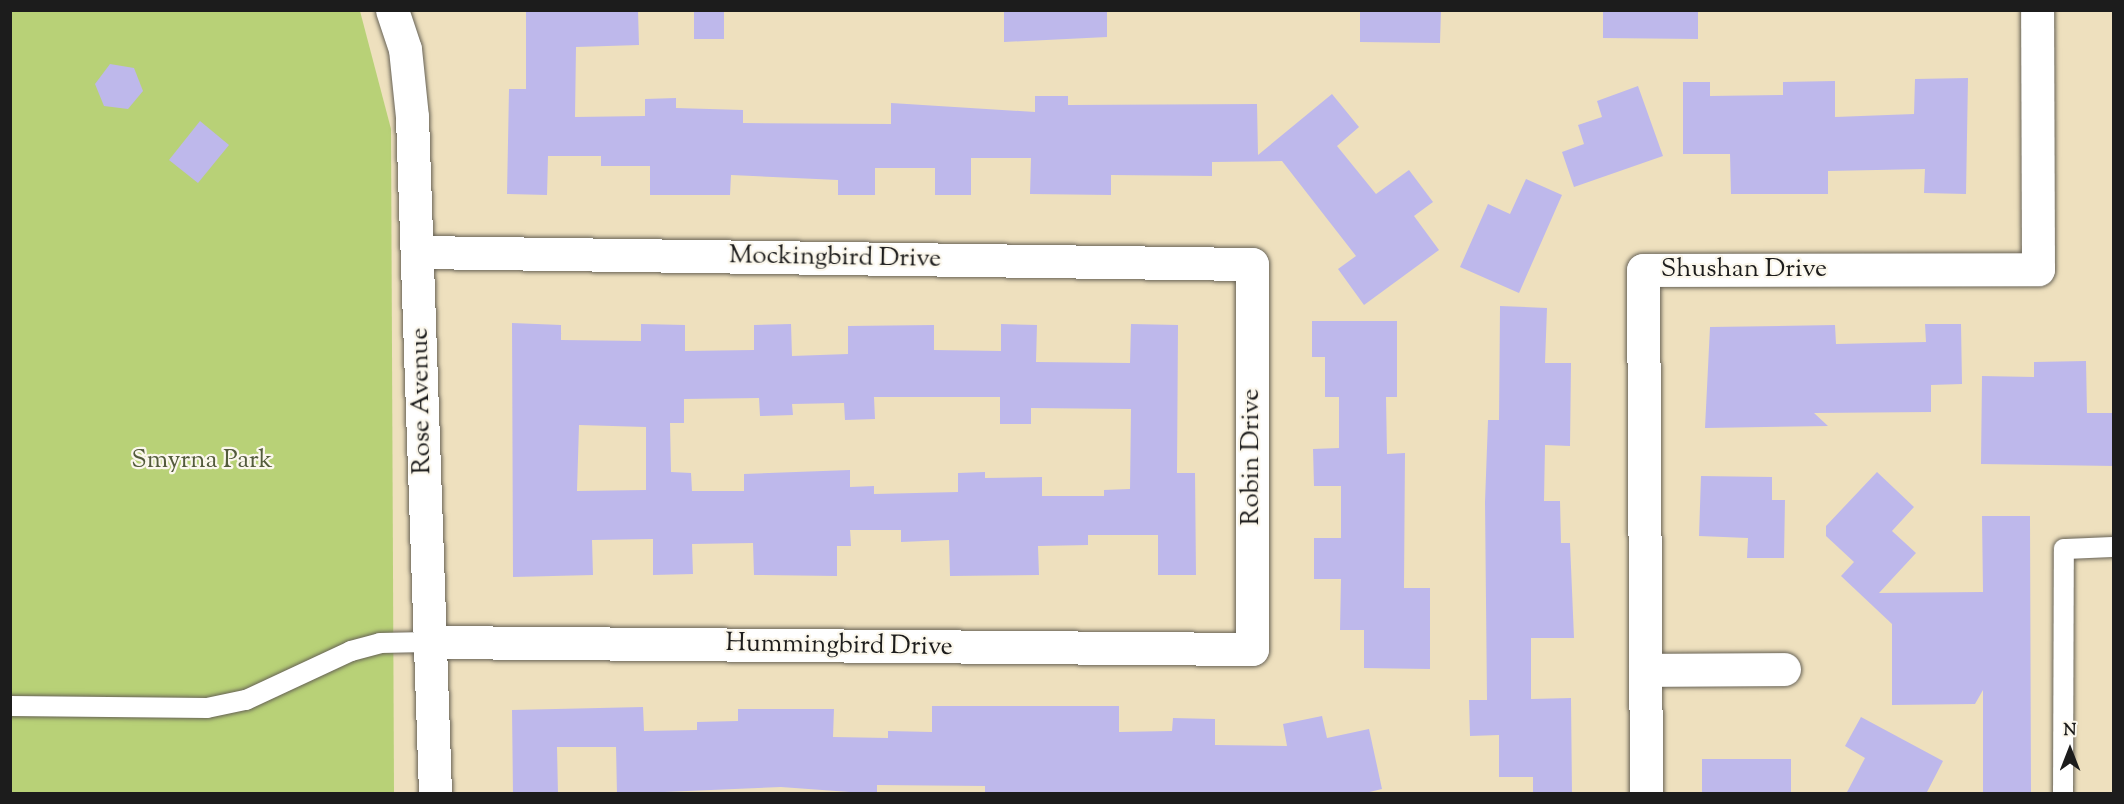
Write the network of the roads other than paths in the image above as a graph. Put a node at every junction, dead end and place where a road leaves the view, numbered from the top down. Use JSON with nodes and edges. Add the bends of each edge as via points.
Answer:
{"nodes":[{"id":1,"x":392,"y":10,"type":"edge"},
{"id":2,"x":2037,"y":10,"type":"edge"},
{"id":3,"x":419,"y":252,"type":"junction"},
{"id":4,"x":1251,"y":264,"type":"joint"},
{"id":5,"x":2114,"y":547,"type":"edge"},
{"id":6,"x":427,"y":642,"type":"junction"},
{"id":7,"x":1252,"y":650,"type":"joint"},
{"id":8,"x":1784,"y":669,"type":"dead end"},
{"id":9,"x":1645,"y":670,"type":"junction"},
{"id":10,"x":10,"y":706,"type":"edge"},
{"id":11,"x":435,"y":794,"type":"edge"},
{"id":12,"x":1646,"y":794,"type":"edge"},
{"id":13,"x":2064,"y":794,"type":"edge"}],
"edges":[{"from":1,"to":3,"type":"street","name":"Rose Avenue","via":[[405,49]]},
{"from":2,"to":9,"type":"street","name":"Shushan Drive","via":[[2038,269],[1643,270]]},
{"from":3,"to":4,"type":"street","name":"Mockingbird Drive"},
{"from":3,"to":6,"type":"street","name":"Rose Avenue"},
{"from":4,"to":7,"type":"street","name":"Robin Drive"},
{"from":5,"to":13,"type":"lane","via":[[2064,549]]},
{"from":6,"to":7,"type":"street","name":"Hummingbird Drive"},
{"from":6,"to":10,"type":"lane","via":[[380,643],[351,651],[246,700],[207,708]]},
{"from":6,"to":11,"type":"street","name":"Rose Avenue"},
{"from":8,"to":9,"type":"street"},
{"from":9,"to":12,"type":"street","name":"Shushan Drive"}]}
